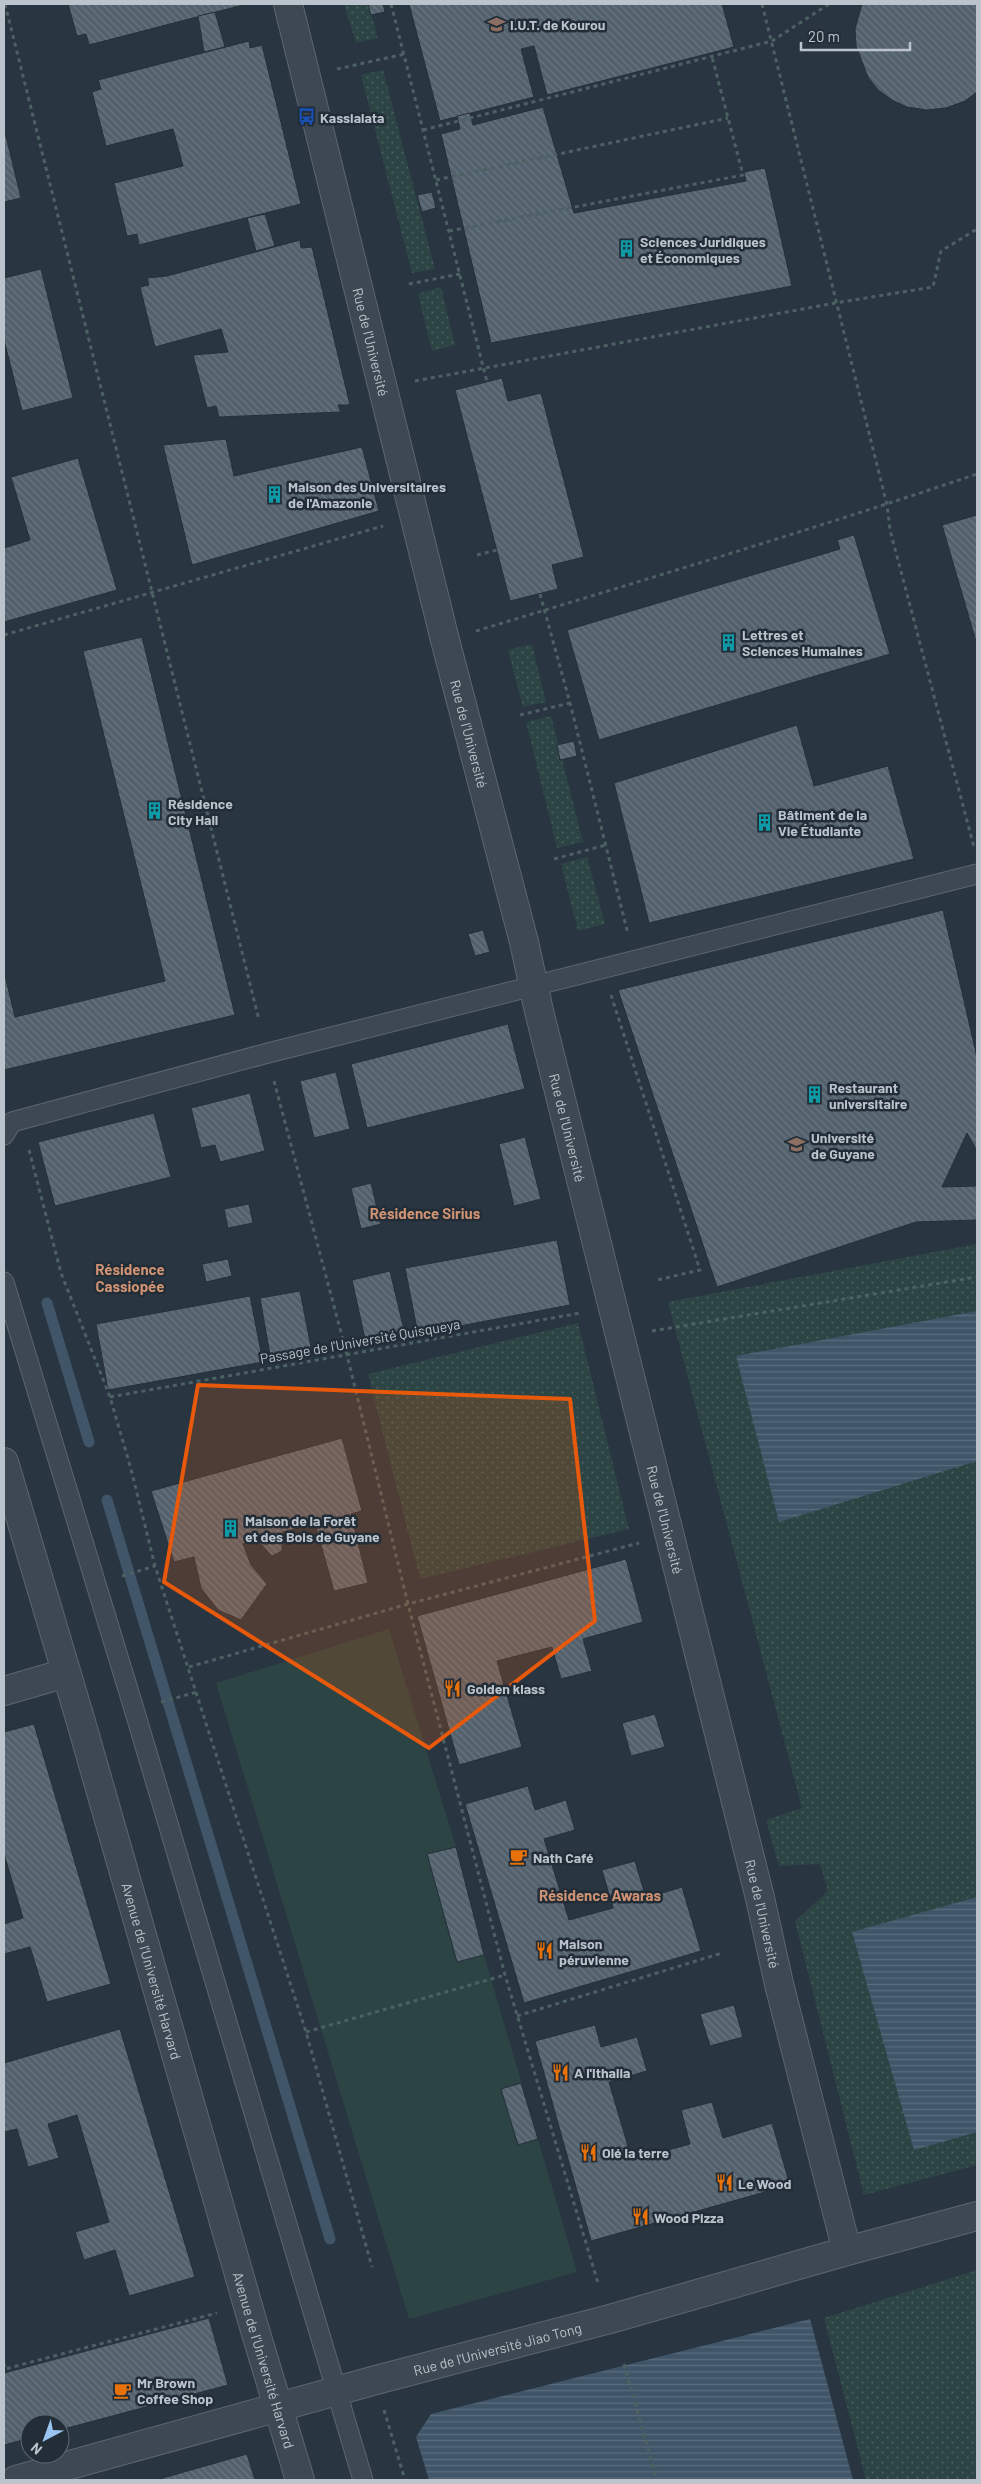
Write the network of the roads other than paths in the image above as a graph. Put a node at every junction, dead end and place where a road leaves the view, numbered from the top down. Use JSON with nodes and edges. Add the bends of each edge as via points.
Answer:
{"nodes":[{"id":1,"x":288,"y":4,"type":"edge"},
{"id":2,"x":977,"y":874,"type":"edge"},
{"id":3,"x":533,"y":986,"type":"junction"},
{"id":4,"x":4,"y":1135,"type":"edge"},
{"id":5,"x":4,"y":1282,"type":"edge"},
{"id":6,"x":4,"y":1462,"type":"edge"},
{"id":7,"x":66,"y":1672,"type":"junction"},
{"id":8,"x":4,"y":1691,"type":"edge"},
{"id":9,"x":977,"y":2216,"type":"edge"},
{"id":10,"x":847,"y":2251,"type":"junction"},
{"id":11,"x":336,"y":2391,"type":"junction"},
{"id":12,"x":278,"y":2408,"type":"junction"},
{"id":13,"x":16,"y":2480,"type":"edge"},
{"id":14,"x":300,"y":2480,"type":"edge"},
{"id":15,"x":363,"y":2480,"type":"edge"}],
"edges":[{"from":1,"to":3,"type":"street","name":"Rue de l'Université"},
{"from":2,"to":3,"type":"lane"},
{"from":3,"to":4,"type":"lane","via":[[12,1122]]},
{"from":3,"to":10,"type":"street","name":"Rue de l'Université"},
{"from":5,"to":11,"type":"lane"},
{"from":6,"to":7,"type":"street","name":"Avenue de l'Université Harvard"},
{"from":7,"to":8,"type":"street"},
{"from":7,"to":12,"type":"street","name":"Avenue de l'Université Harvard"},
{"from":9,"to":10,"type":"street","name":"Rue de l'Université Jiao Tong"},
{"from":10,"to":11,"type":"street","name":"Rue de l'Université Jiao Tong","via":[[610,2319]]},
{"from":11,"to":12,"type":"street","name":"Rue de l'Université Jiao Tong"},
{"from":11,"to":15,"type":"lane"},
{"from":12,"to":13,"type":"street","name":"Rue de l'Université Jiao Tong"},
{"from":12,"to":14,"type":"street","name":"Avenue de l'Université Harvard"}]}
